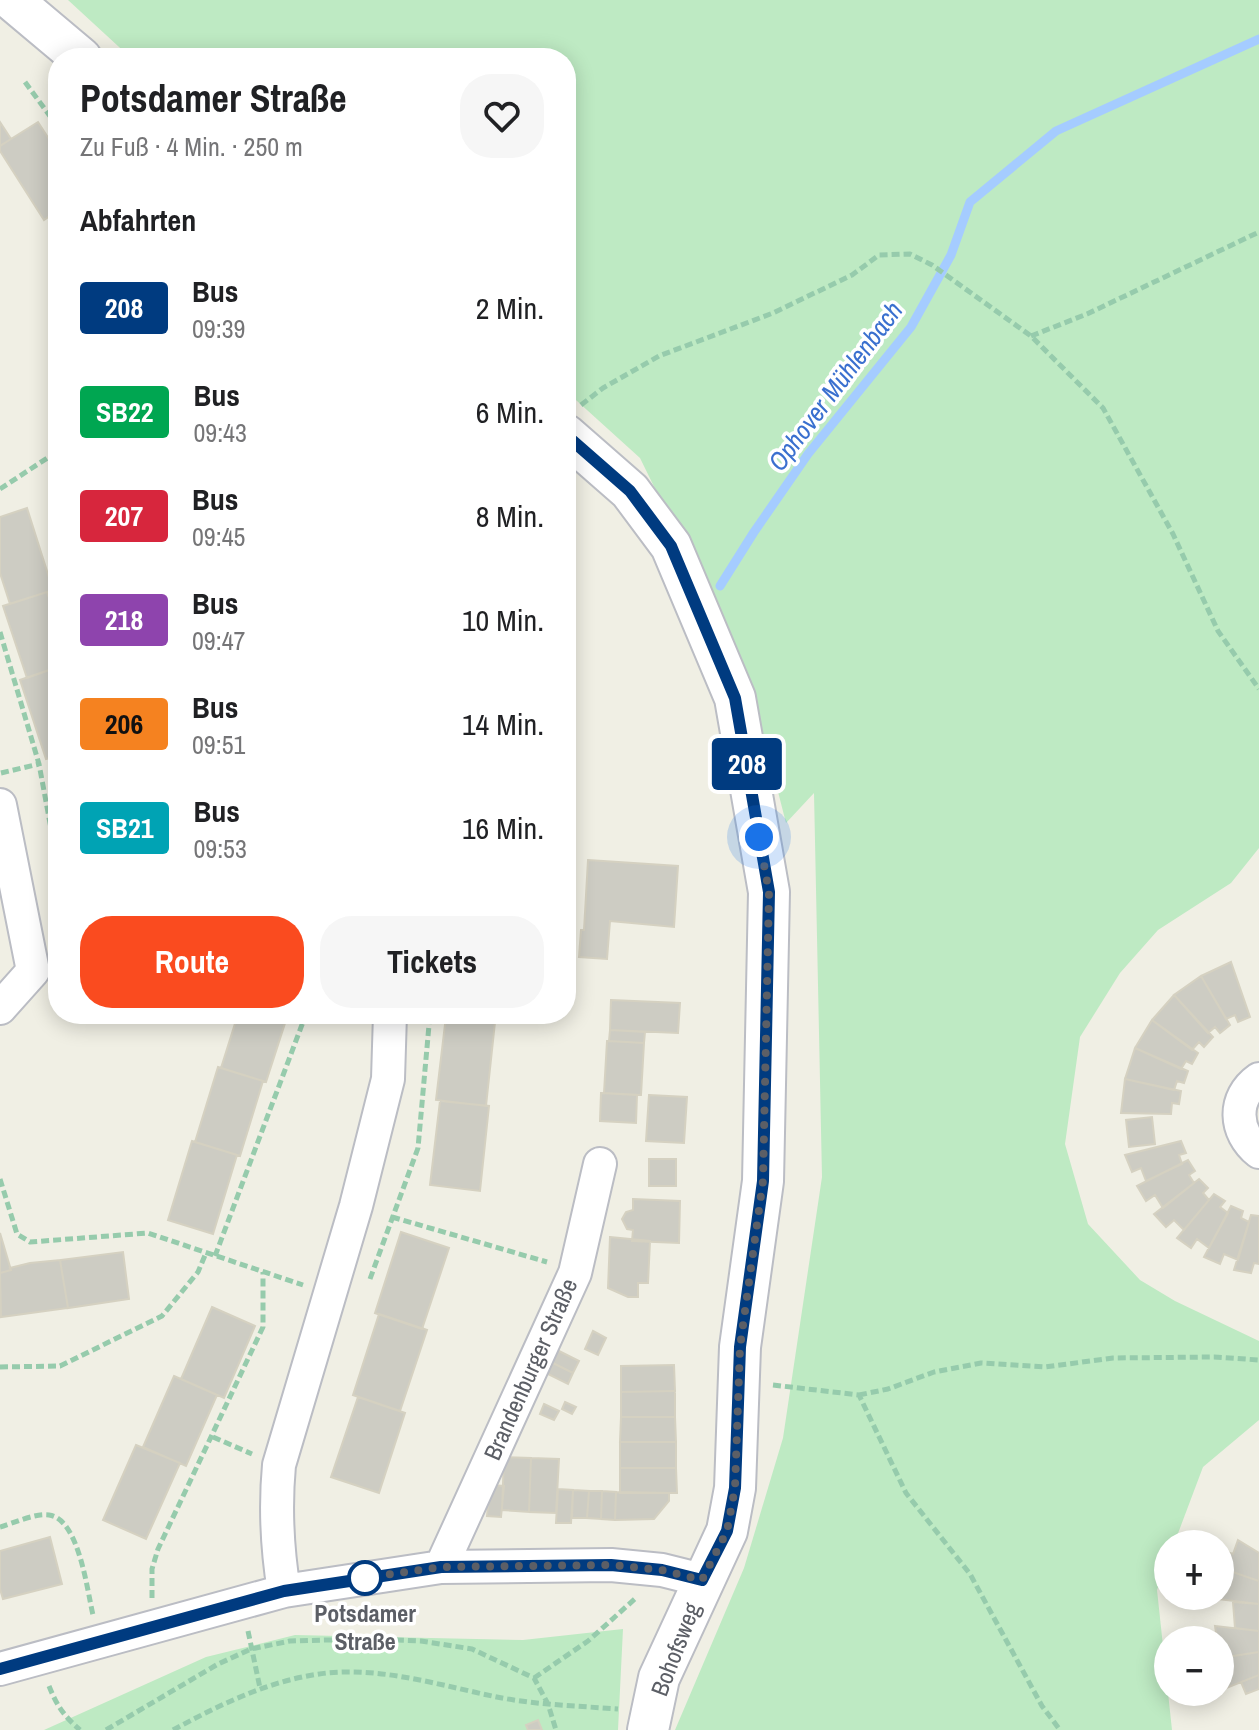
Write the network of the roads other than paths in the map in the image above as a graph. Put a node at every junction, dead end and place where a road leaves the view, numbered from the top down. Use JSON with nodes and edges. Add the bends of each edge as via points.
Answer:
{"nodes":[{"id":1,"x":12,"y":0,"type":"edge"},
{"id":2,"x":69,"y":48,"type":"edge"},
{"id":3,"x":576,"y":427,"type":"edge"},
{"id":4,"x":0,"y":805,"type":"edge"},
{"id":5,"x":0,"y":1008,"type":"edge"},
{"id":6,"x":390,"y":1024,"type":"edge"},
{"id":7,"x":1259,"y":1079,"type":"edge"},
{"id":8,"x":1259,"y":1152,"type":"edge"},
{"id":9,"x":600,"y":1164,"type":"dead end"},
{"id":10,"x":441,"y":1567,"type":"junction"},
{"id":11,"x":702,"y":1580,"type":"junction"},
{"id":12,"x":284,"y":1591,"type":"junction"},
{"id":13,"x":0,"y":1669,"type":"edge"},
{"id":14,"x":649,"y":1721,"type":"edge"}],
"edges":[{"from":1,"to":2,"type":"street"},
{"from":3,"to":11,"type":"street","name":"Bohofsweg","via":[[671,546],[735,698],[769,892],[763,1181],[740,1347],[735,1488],[727,1531]]},
{"from":4,"to":5,"type":"street","via":[[33,971]]},
{"from":6,"to":12,"type":"street","via":[[388,1079],[279,1465],[277,1550]]},
{"from":7,"to":8,"type":"street","via":[[1246,1091],[1238,1118],[1249,1145]]},
{"from":9,"to":10,"type":"street","name":"Brandenburger Straße","via":[[575,1273]]},
{"from":10,"to":11,"type":"street","via":[[611,1565]]},
{"from":10,"to":12,"type":"street"},
{"from":11,"to":14,"type":"street","name":"Bohofsweg","via":[[659,1678]]},
{"from":12,"to":13,"type":"street"}]}
